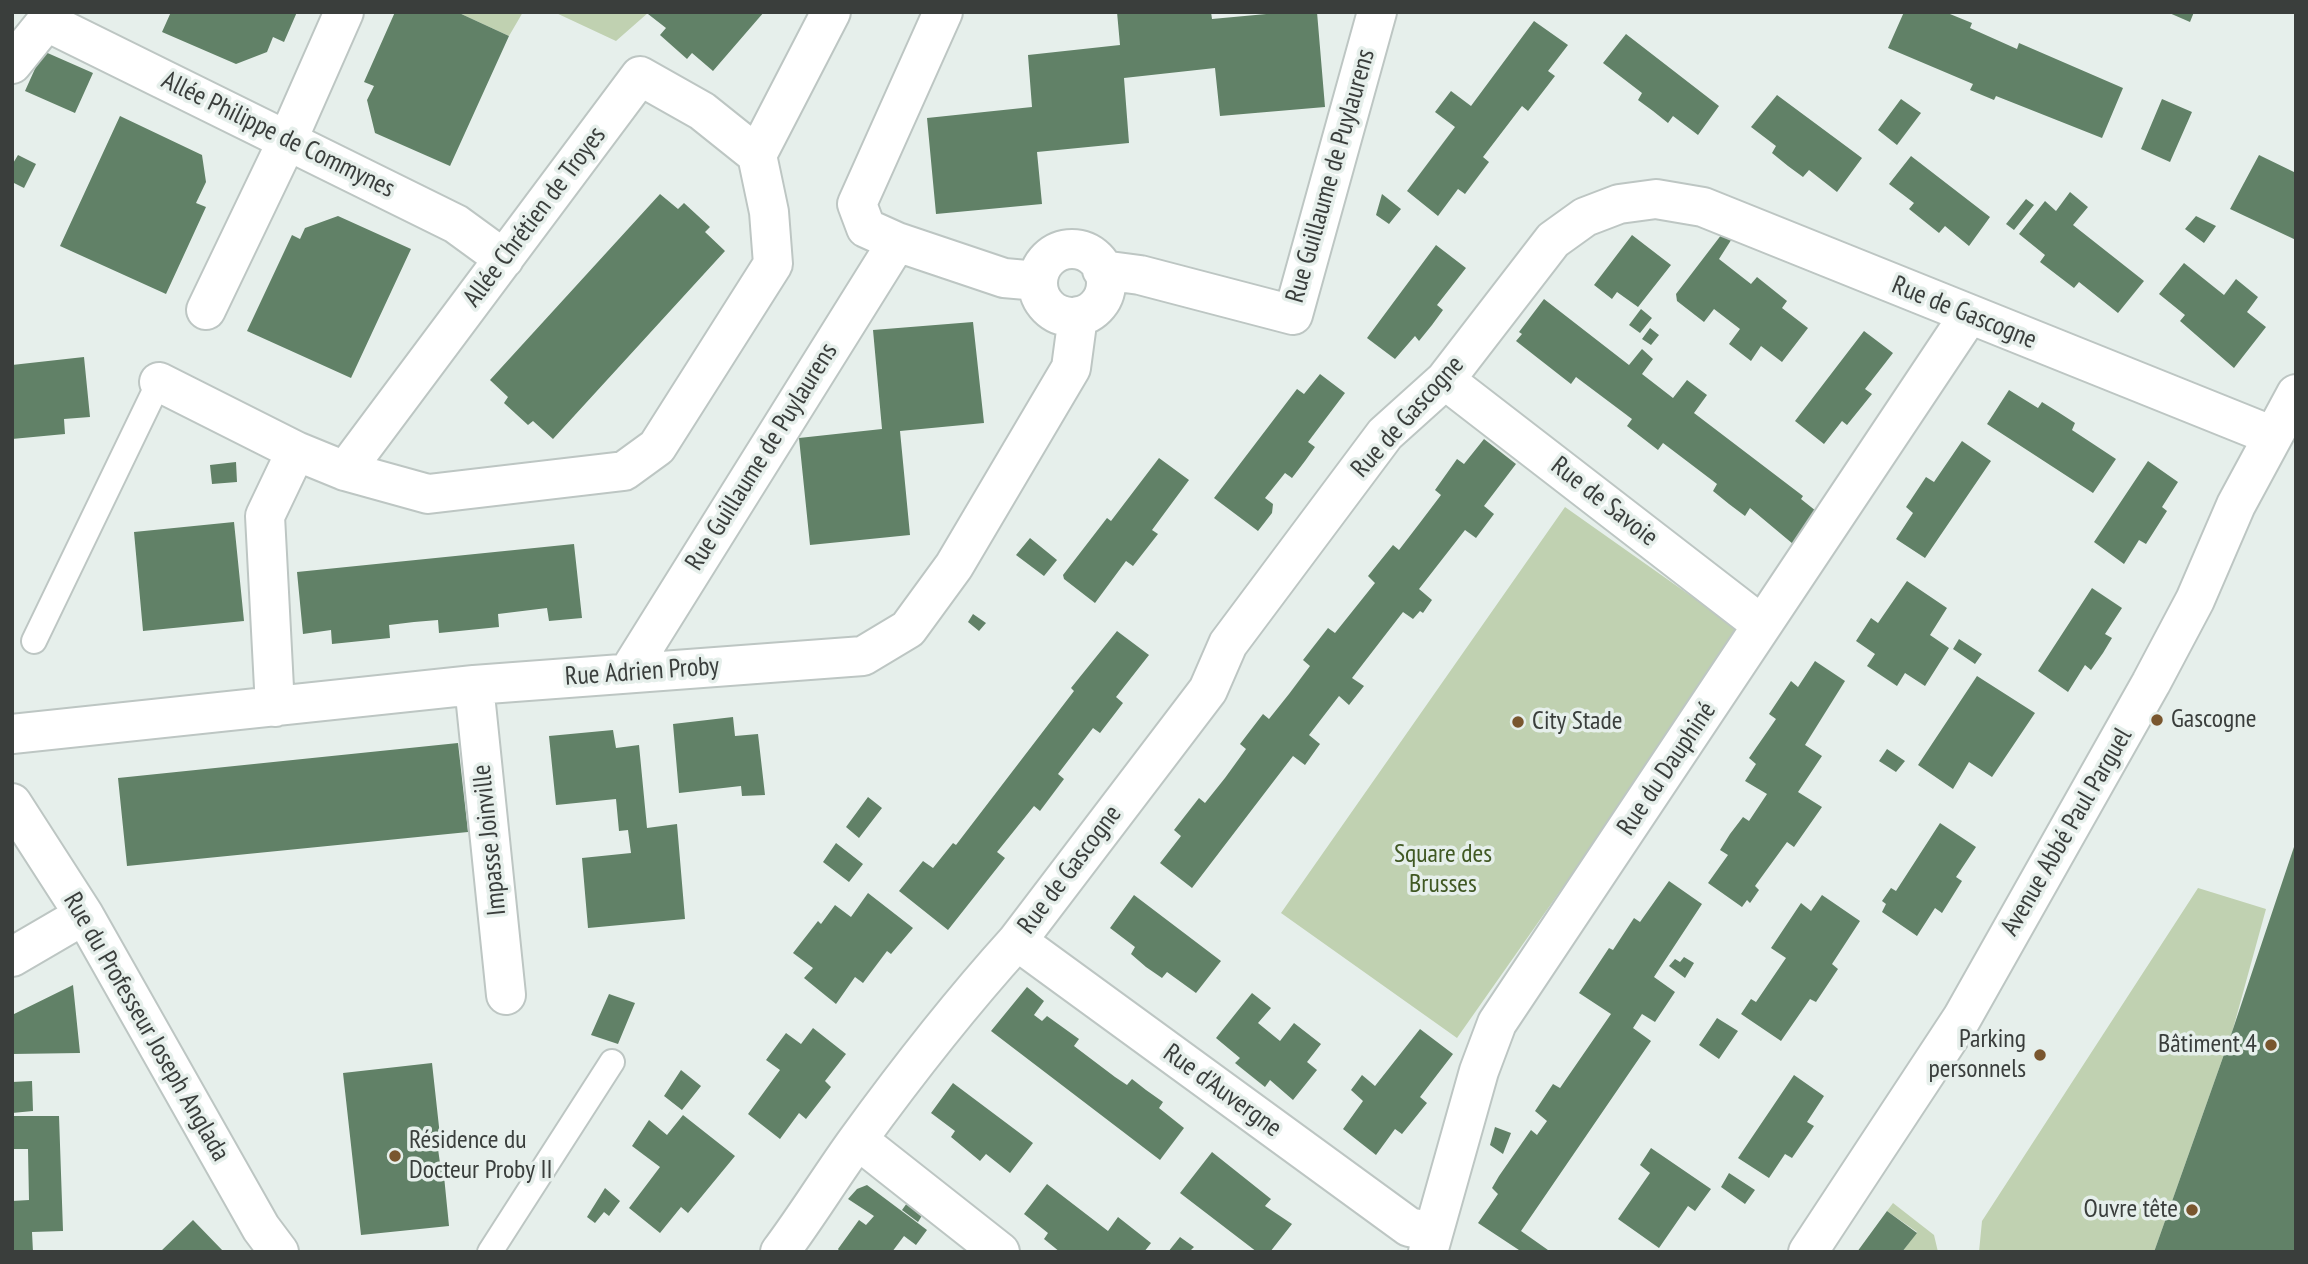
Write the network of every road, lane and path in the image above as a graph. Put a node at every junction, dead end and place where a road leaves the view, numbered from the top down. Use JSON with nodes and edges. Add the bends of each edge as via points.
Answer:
{"nodes":[{"id":1,"x":344,"y":12,"type":"edge"},
{"id":2,"x":831,"y":12,"type":"edge"},
{"id":3,"x":943,"y":12,"type":"edge"},
{"id":4,"x":1377,"y":12,"type":"edge"},
{"id":5,"x":51,"y":17,"type":"edge"},
{"id":6,"x":12,"y":64,"type":"edge"},
{"id":7,"x":288,"y":139,"type":"junction"},
{"id":8,"x":757,"y":156,"type":"junction"},
{"id":9,"x":897,"y":242,"type":"junction"},
{"id":10,"x":504,"y":259,"type":"junction"},
{"id":11,"x":1102,"y":270,"type":"junction"},
{"id":12,"x":1038,"y":281,"type":"junction"},
{"id":13,"x":206,"y":310,"type":"dead end"},
{"id":14,"x":1969,"y":315,"type":"junction"},
{"id":15,"x":1078,"y":317,"type":"junction"},
{"id":16,"x":1445,"y":380,"type":"junction"},
{"id":17,"x":159,"y":382,"type":"joint"},
{"id":18,"x":2296,"y":394,"type":"edge"},
{"id":19,"x":2273,"y":436,"type":"junction"},
{"id":20,"x":296,"y":451,"type":"junction"},
{"id":21,"x":345,"y":471,"type":"junction"},
{"id":22,"x":1762,"y":625,"type":"junction"},
{"id":23,"x":34,"y":641,"type":"dead end"},
{"id":24,"x":628,"y":673,"type":"junction"},
{"id":25,"x":474,"y":685,"type":"junction"},
{"id":26,"x":275,"y":707,"type":"junction"},
{"id":27,"x":12,"y":734,"type":"edge"},
{"id":28,"x":12,"y":803,"type":"edge"},
{"id":29,"x":84,"y":915,"type":"junction"},
{"id":30,"x":1017,"y":941,"type":"junction"},
{"id":31,"x":12,"y":957,"type":"edge"},
{"id":32,"x":506,"y":996,"type":"dead end"},
{"id":33,"x":612,"y":1062,"type":"dead end"},
{"id":34,"x":858,"y":1140,"type":"junction"},
{"id":35,"x":1430,"y":1242,"type":"edge"},
{"id":36,"x":279,"y":1252,"type":"edge"},
{"id":37,"x":490,"y":1252,"type":"edge"},
{"id":38,"x":780,"y":1252,"type":"edge"},
{"id":39,"x":1000,"y":1252,"type":"edge"},
{"id":40,"x":1808,"y":1252,"type":"edge"}],
"edges":[{"from":1,"to":7,"type":"street"},
{"from":2,"to":8,"type":"street"},
{"from":3,"to":9,"type":"street","via":[[857,204],[866,228]]},
{"from":4,"to":11,"type":"street","name":"Rue Guillaume de Puylaurens","via":[[1293,314],[1140,275]]},
{"from":5,"to":6,"type":"street"},
{"from":5,"to":7,"type":"street","name":"Allée Philippe de Commynes"},
{"from":7,"to":10,"type":"street","name":"Allée Philippe de Commynes","via":[[456,224]]},
{"from":7,"to":13,"type":"street"},
{"from":8,"to":10,"type":"street","name":"Allée Chrétien de Troyes","via":[[702,111],[640,76]]},
{"from":8,"to":21,"type":"street","via":[[769,212],[773,264],[657,447],[624,471],[428,494]]},
{"from":9,"to":12,"type":"street","via":[[1004,278]]},
{"from":9,"to":24,"type":"street","name":"Rue Guillaume de Puylaurens"},
{"from":10,"to":21,"type":"street","name":"Allée Chrétien de Troyes"},
{"from":11,"to":12,"type":"street","via":[[1088,254],[1066,250],[1047,261]]},
{"from":11,"to":15,"type":"street","via":[[1102,299]]},
{"from":12,"to":15,"type":"street","via":[[1038,291],[1049,309]]},
{"from":14,"to":16,"type":"street","name":"Rue de Gascogne","via":[[1703,207],[1656,199],[1619,204],[1585,218],[1553,240]]},
{"from":14,"to":19,"type":"street","name":"Rue de Gascogne"},
{"from":14,"to":22,"type":"street","name":"Rue du Dauphiné"},
{"from":15,"to":24,"type":"street","name":"Rue Adrien Proby","via":[[1071,368],[954,566],[908,629],[863,656]]},
{"from":16,"to":22,"type":"street","name":"Rue de Savoie"},
{"from":16,"to":30,"type":"street","name":"Rue de Gascogne","via":[[1385,433],[1228,644],[1208,690]]},
{"from":17,"to":20,"type":"street"},
{"from":17,"to":23,"type":"lane"},
{"from":18,"to":19,"type":"street","name":"Avenue Abbé Paul Parguel"},
{"from":19,"to":40,"type":"street","name":"Avenue Abbé Paul Parguel","via":[[2151,683],[1962,1018]]},
{"from":20,"to":21,"type":"street"},
{"from":20,"to":26,"type":"street","via":[[265,516]]},
{"from":22,"to":35,"type":"street","name":"Rue du Dauphiné","via":[[1497,1023]]},
{"from":24,"to":25,"type":"street","name":"Rue Adrien Proby"},
{"from":25,"to":26,"type":"street","name":"Rue Adrien Proby"},
{"from":25,"to":32,"type":"street","name":"Impasse Joinville"},
{"from":26,"to":27,"type":"street","name":"Rue Adrien Proby"},
{"from":28,"to":29,"type":"street","name":"Rue du Professeur Joseph Anglada"},
{"from":29,"to":31,"type":"street"},
{"from":29,"to":36,"type":"street","name":"Rue du Professeur Joseph Anglada","via":[[261,1228]]},
{"from":30,"to":34,"type":"street","name":"Rue de Gascogne"},
{"from":30,"to":35,"type":"street","name":"Rue d'Auvergne"},
{"from":33,"to":37,"type":"lane"},
{"from":34,"to":38,"type":"street","name":"Rue de Gascogne"},
{"from":34,"to":39,"type":"street"}]}
